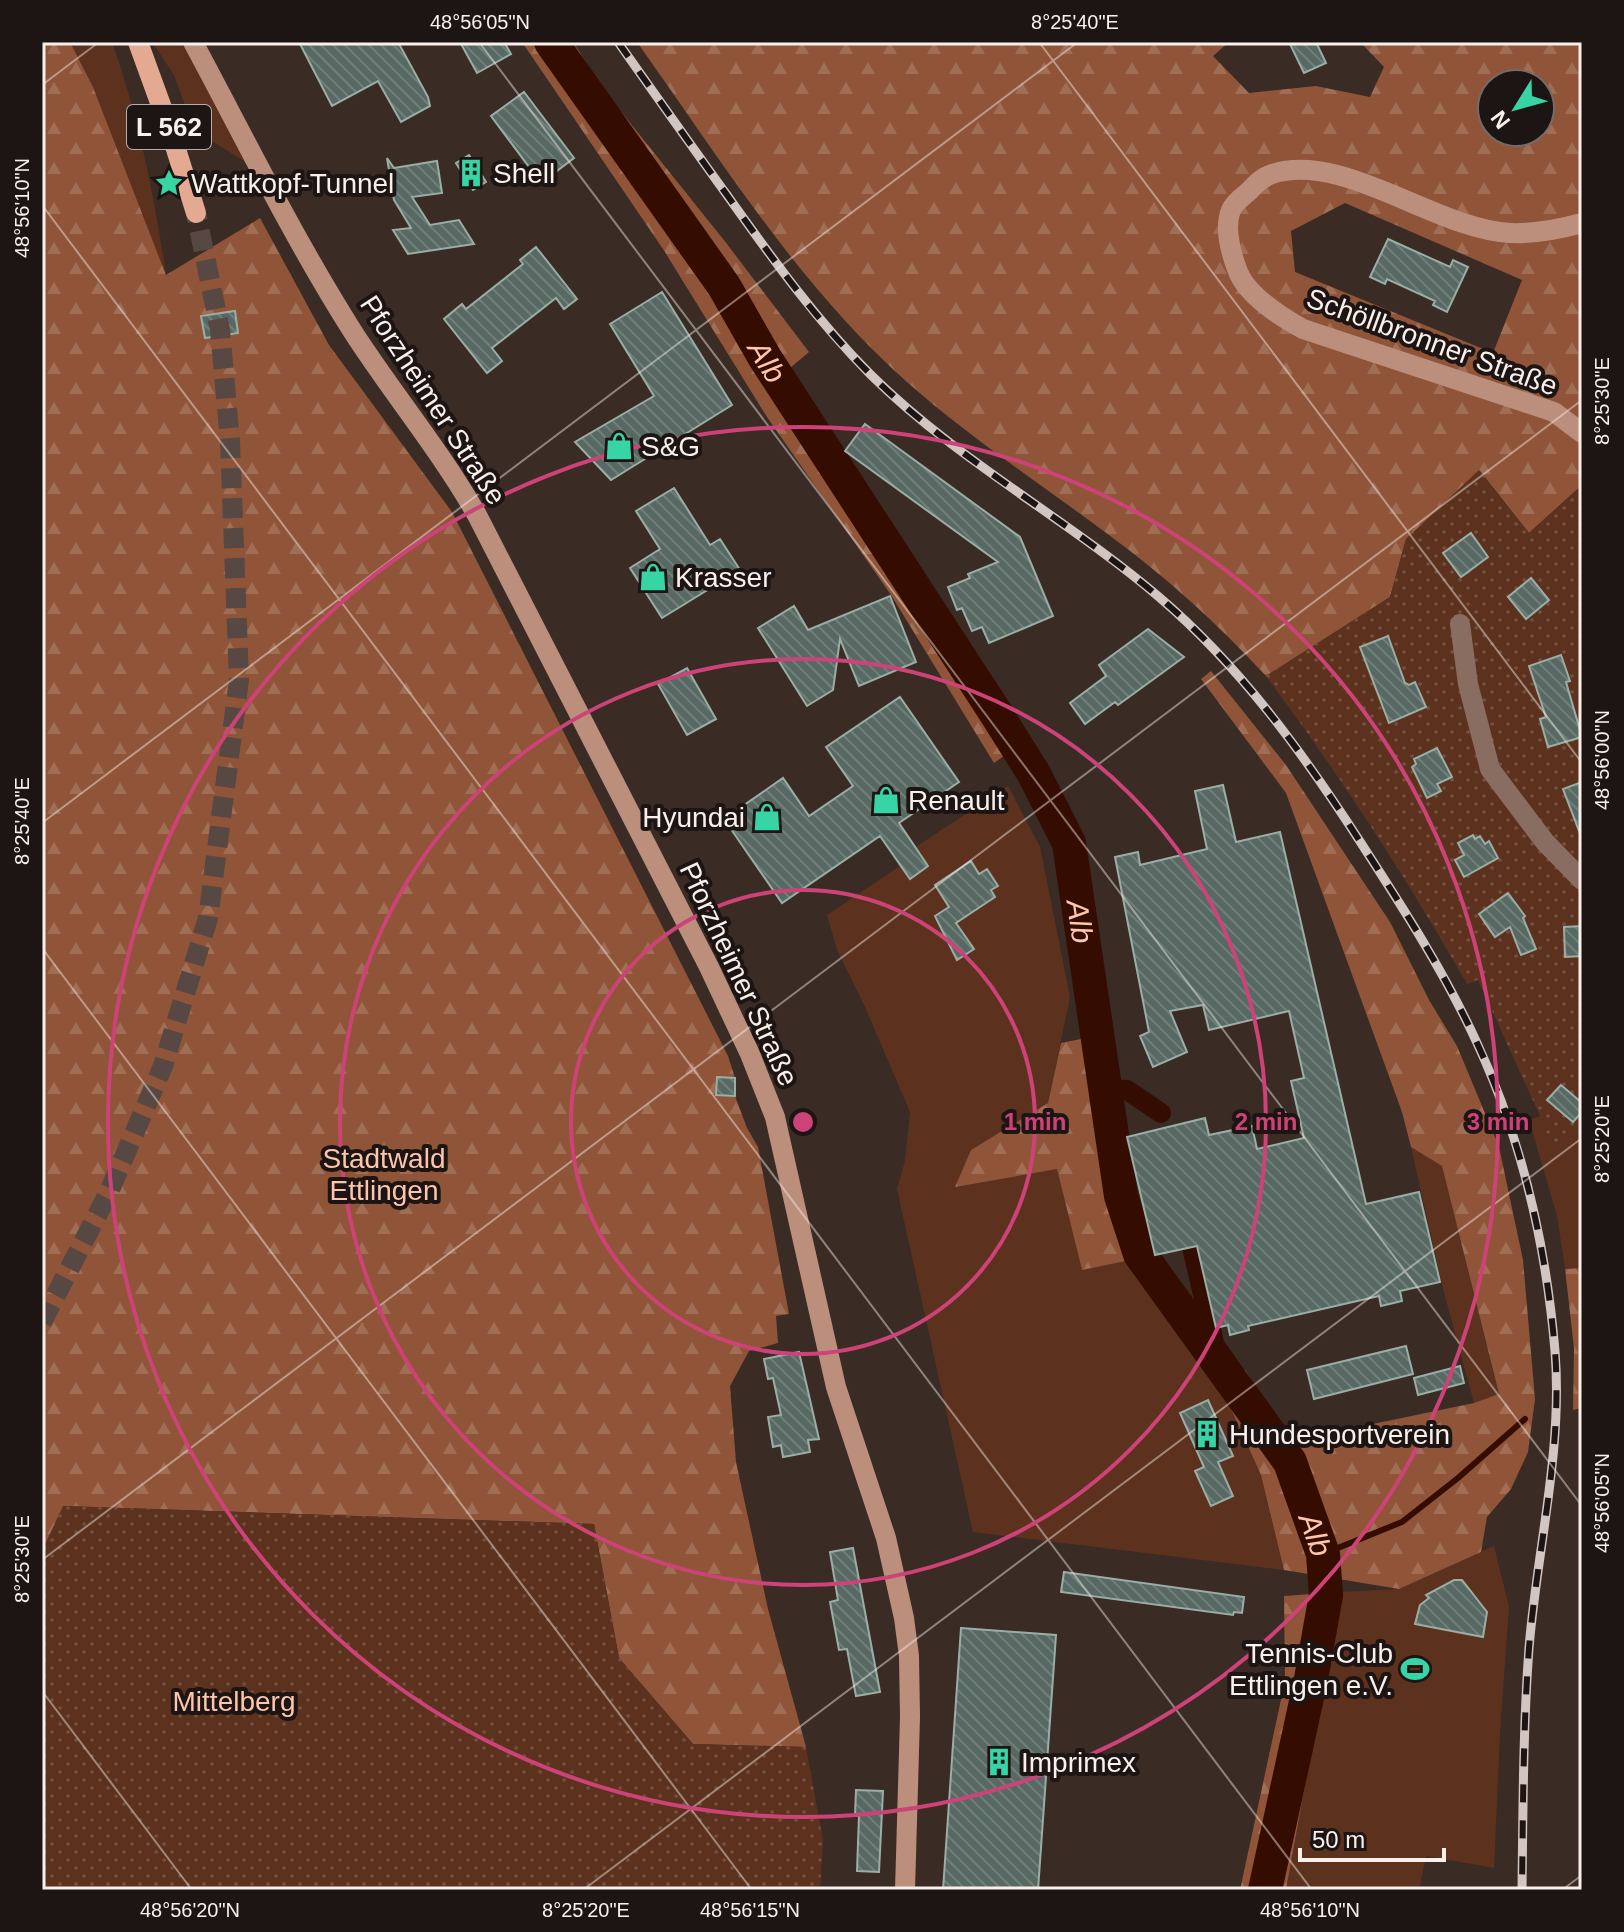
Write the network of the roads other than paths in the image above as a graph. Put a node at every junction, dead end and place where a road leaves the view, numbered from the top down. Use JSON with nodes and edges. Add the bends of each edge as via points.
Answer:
{"nodes":[{"id":1,"x":138,"y":42,"type":"edge"},
{"id":2,"x":193,"y":42,"type":"edge"},
{"id":3,"x":196,"y":213,"type":"tunnel mouth"},
{"id":4,"x":1582,"y":223,"type":"edge"},
{"id":5,"x":1582,"y":433,"type":"edge"},
{"id":6,"x":1460,"y":624,"type":"dead end"},
{"id":7,"x":1582,"y":880,"type":"edge"},
{"id":8,"x":905,"y":1890,"type":"edge"}],
"edges":[{"from":1,"to":3,"type":"main road","number":"L 562"},
{"from":2,"to":8,"type":"main road","name":"Pforzheimer Straße","via":[[325,286],[477,515],[709,967],[764,1086],[782,1144],[836,1387],[886,1538],[904,1618],[910,1717]]},
{"from":4,"to":5,"type":"main road","name":"Schöllbronner Straße","via":[[1509,233],[1449,220],[1344,176],[1303,170],[1259,181],[1232,208],[1229,220],[1238,273],[1272,312],[1303,329],[1554,412]]},
{"from":6,"to":7,"type":"street","via":[[1468,684],[1490,769],[1545,842]]}]}
